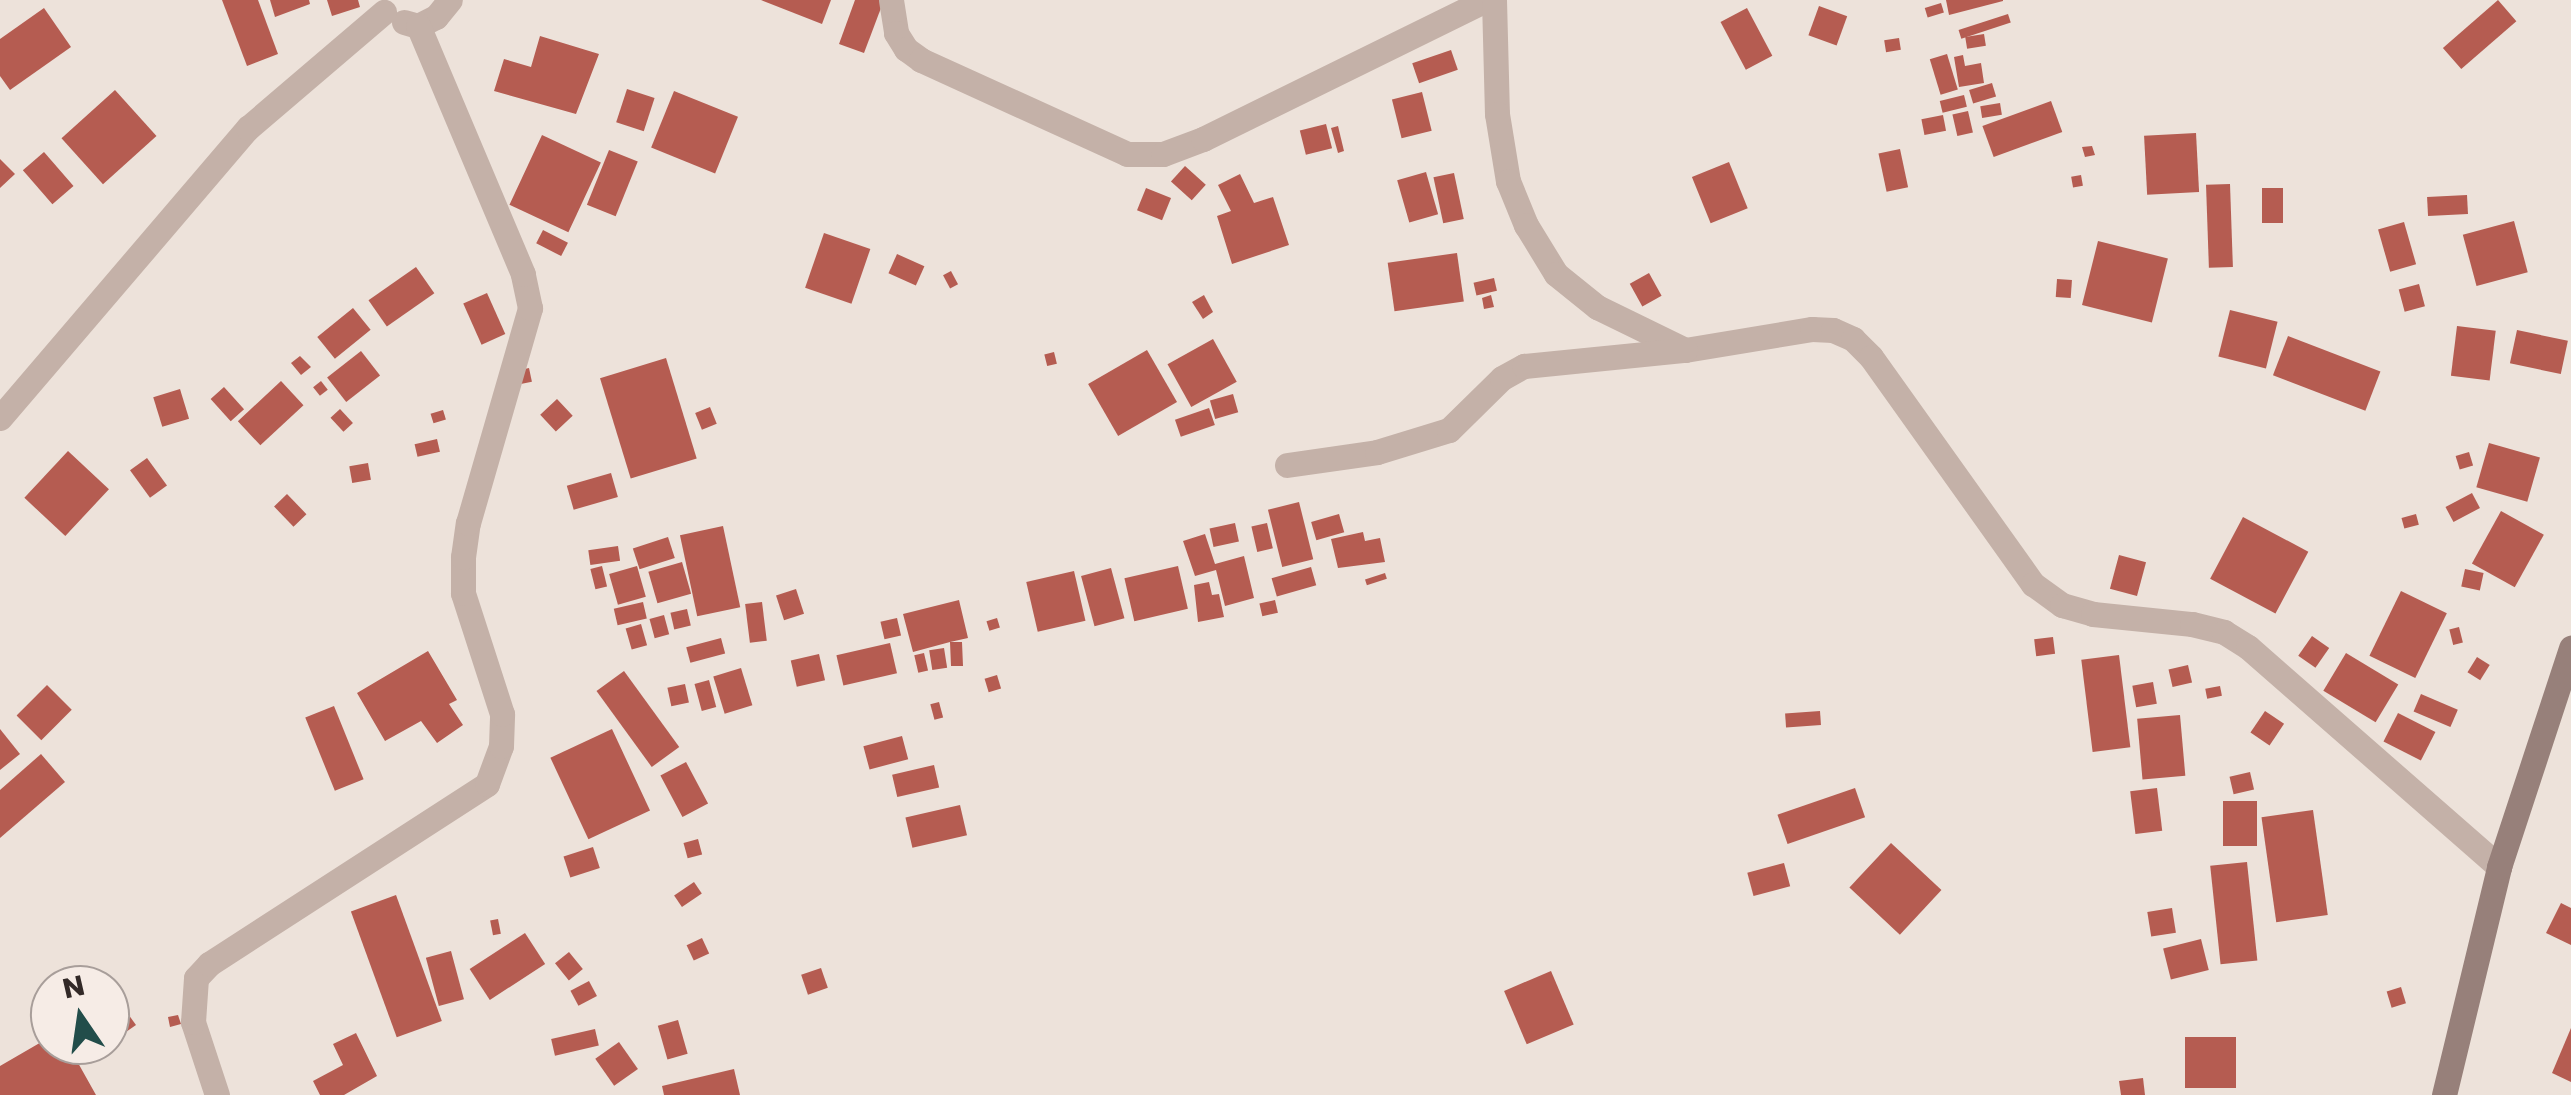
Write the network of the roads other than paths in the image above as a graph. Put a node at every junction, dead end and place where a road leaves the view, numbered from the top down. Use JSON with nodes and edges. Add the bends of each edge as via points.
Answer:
{"nodes":[{"id":1,"x":450,"y":0,"type":"edge"},
{"id":2,"x":891,"y":0,"type":"edge"},
{"id":3,"x":1486,"y":0,"type":"edge"},
{"id":4,"x":1494,"y":0,"type":"edge"},
{"id":5,"x":382,"y":6,"type":"edge"},
{"id":6,"x":418,"y":26,"type":"junction"},
{"id":7,"x":1685,"y":350,"type":"junction"},
{"id":8,"x":0,"y":418,"type":"edge"},
{"id":9,"x":1287,"y":466,"type":"dead end"},
{"id":10,"x":2571,"y":648,"type":"edge"},
{"id":11,"x":2499,"y":867,"type":"junction"},
{"id":12,"x":216,"y":1095,"type":"edge"},
{"id":13,"x":2444,"y":1095,"type":"edge"}],
"edges":[{"from":1,"to":6,"type":"street"},
{"from":2,"to":3,"type":"street","via":[[896,33],[921,60],[1127,154],[1162,154],[1203,138]]},
{"from":4,"to":7,"type":"street","via":[[1497,114],[1508,181],[1526,225],[1556,274],[1597,307]]},
{"from":5,"to":6,"type":"street"},
{"from":5,"to":8,"type":"street","via":[[248,128]]},
{"from":6,"to":12,"type":"street","via":[[523,274],[530,308],[463,558],[463,593],[502,714],[500,746],[487,784],[196,978],[193,1022]]},
{"from":7,"to":9,"type":"street","via":[[1524,366],[1448,430],[1378,452]]},
{"from":7,"to":11,"type":"street","via":[[1812,329],[1853,340],[2034,584],[2062,605],[2093,614],[2224,632]]},
{"from":10,"to":11,"type":"street"},
{"from":11,"to":13,"type":"street"}]}
